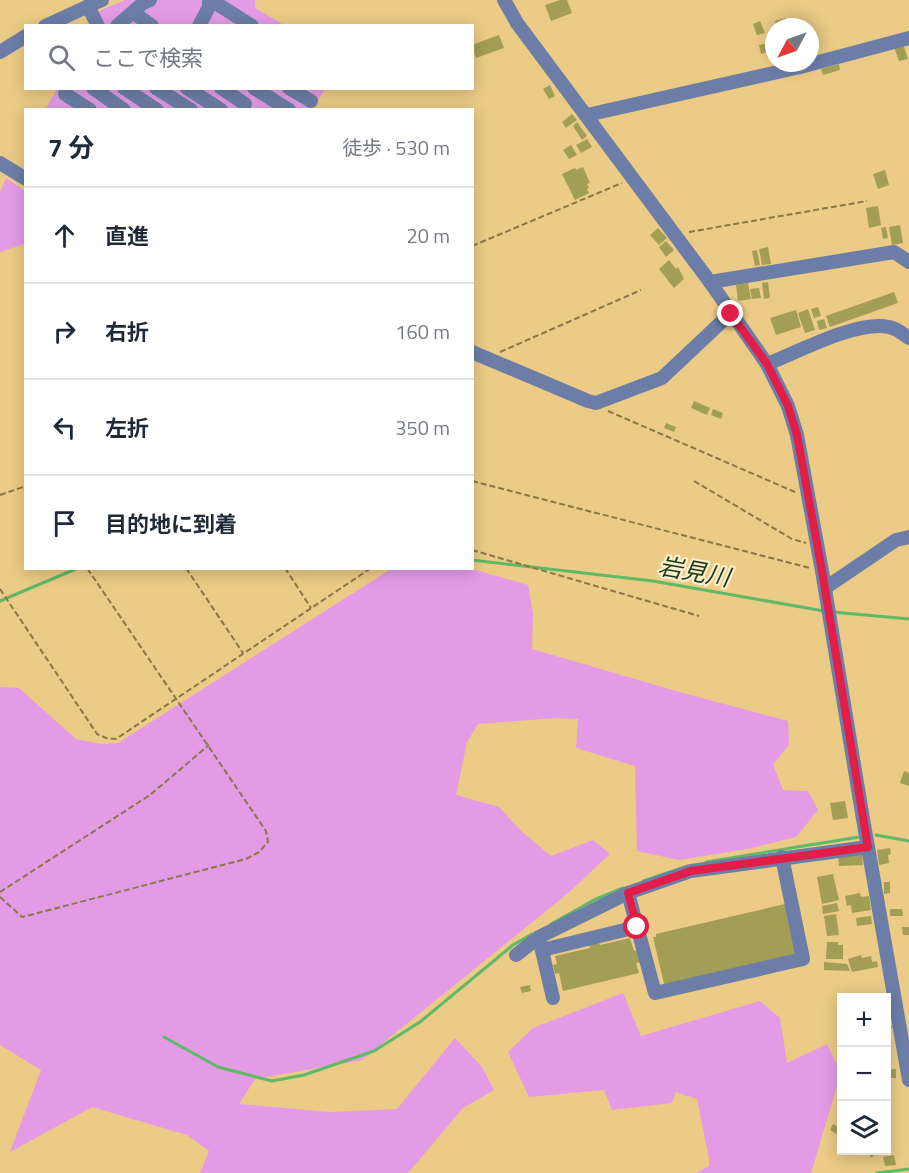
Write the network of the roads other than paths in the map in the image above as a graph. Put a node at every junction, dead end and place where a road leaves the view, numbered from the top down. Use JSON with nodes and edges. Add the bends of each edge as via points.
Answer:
{"nodes":[{"id":1,"x":102,"y":0,"type":"edge"},
{"id":2,"x":150,"y":0,"type":"edge"},
{"id":3,"x":210,"y":0,"type":"edge"},
{"id":4,"x":504,"y":0,"type":"edge"},
{"id":5,"x":88,"y":6,"type":"junction"},
{"id":6,"x":134,"y":14,"type":"junction"},
{"id":7,"x":201,"y":22,"type":"edge"},
{"id":8,"x":49,"y":24,"type":"edge"},
{"id":9,"x":97,"y":24,"type":"edge"},
{"id":10,"x":120,"y":24,"type":"edge"},
{"id":11,"x":149,"y":24,"type":"edge"},
{"id":12,"x":249,"y":24,"type":"edge"},
{"id":13,"x":24,"y":37,"type":"edge"},
{"id":14,"x":909,"y":38,"type":"edge"},
{"id":15,"x":0,"y":52,"type":"edge"},
{"id":16,"x":96,"y":90,"type":"edge"},
{"id":17,"x":127,"y":90,"type":"edge"},
{"id":18,"x":158,"y":90,"type":"edge"},
{"id":19,"x":160,"y":90,"type":"edge"},
{"id":20,"x":190,"y":90,"type":"edge"},
{"id":21,"x":224,"y":90,"type":"edge"},
{"id":22,"x":257,"y":90,"type":"edge"},
{"id":23,"x":292,"y":90,"type":"edge"},
{"id":24,"x":65,"y":94,"type":"dead end"},
{"id":25,"x":311,"y":101,"type":"dead end"},
{"id":26,"x":245,"y":104,"type":"dead end"},
{"id":27,"x":87,"y":108,"type":"edge"},
{"id":28,"x":121,"y":108,"type":"edge"},
{"id":29,"x":151,"y":108,"type":"edge"},
{"id":30,"x":188,"y":108,"type":"edge"},
{"id":31,"x":219,"y":108,"type":"edge"},
{"id":32,"x":286,"y":108,"type":"edge"},
{"id":33,"x":587,"y":116,"type":"junction"},
{"id":34,"x":0,"y":162,"type":"edge"},
{"id":35,"x":24,"y":178,"type":"edge"},
{"id":36,"x":909,"y":262,"type":"edge"},
{"id":37,"x":711,"y":282,"type":"junction"},
{"id":38,"x":731,"y":314,"type":"junction"},
{"id":39,"x":909,"y":338,"type":"edge"},
{"id":40,"x":474,"y":353,"type":"edge"},
{"id":41,"x":767,"y":364,"type":"junction"},
{"id":42,"x":909,"y":537,"type":"edge"},
{"id":43,"x":825,"y":588,"type":"junction"},
{"id":44,"x":868,"y":847,"type":"junction"},
{"id":45,"x":782,"y":857,"type":"junction"},
{"id":46,"x":628,"y":893,"type":"junction"},
{"id":47,"x":584,"y":915,"type":"junction"},
{"id":48,"x":637,"y":927,"type":"junction"},
{"id":49,"x":588,"y":938,"type":"junction"},
{"id":50,"x":541,"y":943,"type":"junction"},
{"id":51,"x":516,"y":955,"type":"dead end"},
{"id":52,"x":553,"y":998,"type":"dead end"},
{"id":53,"x":909,"y":1080,"type":"edge"}],
"edges":[{"from":1,"to":5,"type":"street"},
{"from":2,"to":6,"type":"street"},
{"from":3,"to":7,"type":"street"},
{"from":3,"to":12,"type":"street"},
{"from":4,"to":33,"type":"street"},
{"from":5,"to":8,"type":"street"},
{"from":5,"to":9,"type":"street"},
{"from":6,"to":10,"type":"street"},
{"from":6,"to":11,"type":"street"},
{"from":13,"to":15,"type":"street"},
{"from":14,"to":33,"type":"street"},
{"from":16,"to":28,"type":"street"},
{"from":17,"to":29,"type":"street"},
{"from":18,"to":29,"type":"street"},
{"from":19,"to":30,"type":"street"},
{"from":20,"to":31,"type":"street"},
{"from":21,"to":26,"type":"street"},
{"from":22,"to":32,"type":"street"},
{"from":23,"to":25,"type":"street"},
{"from":24,"to":27,"type":"street"},
{"from":33,"to":37,"type":"street"},
{"from":34,"to":35,"type":"street"},
{"from":36,"to":37,"type":"street","via":[[894,252]]},
{"from":37,"to":38,"type":"street"},
{"from":38,"to":40,"type":"street","via":[[662,378],[596,403]]},
{"from":38,"to":41,"type":"street"},
{"from":39,"to":41,"type":"street","via":[[891,327],[872,326]]},
{"from":41,"to":43,"type":"street","via":[[797,435]]},
{"from":42,"to":43,"type":"street","via":[[896,540]]},
{"from":43,"to":44,"type":"street"},
{"from":44,"to":45,"type":"street"},
{"from":44,"to":53,"type":"street"},
{"from":45,"to":46,"type":"street","via":[[691,871]]},
{"from":45,"to":48,"type":"street","via":[[803,959],[655,993]]},
{"from":46,"to":47,"type":"street"},
{"from":46,"to":48,"type":"street"},
{"from":47,"to":49,"type":"street"},
{"from":47,"to":50,"type":"street"},
{"from":48,"to":49,"type":"street"},
{"from":49,"to":50,"type":"street"},
{"from":50,"to":51,"type":"street"},
{"from":50,"to":52,"type":"street"}]}
